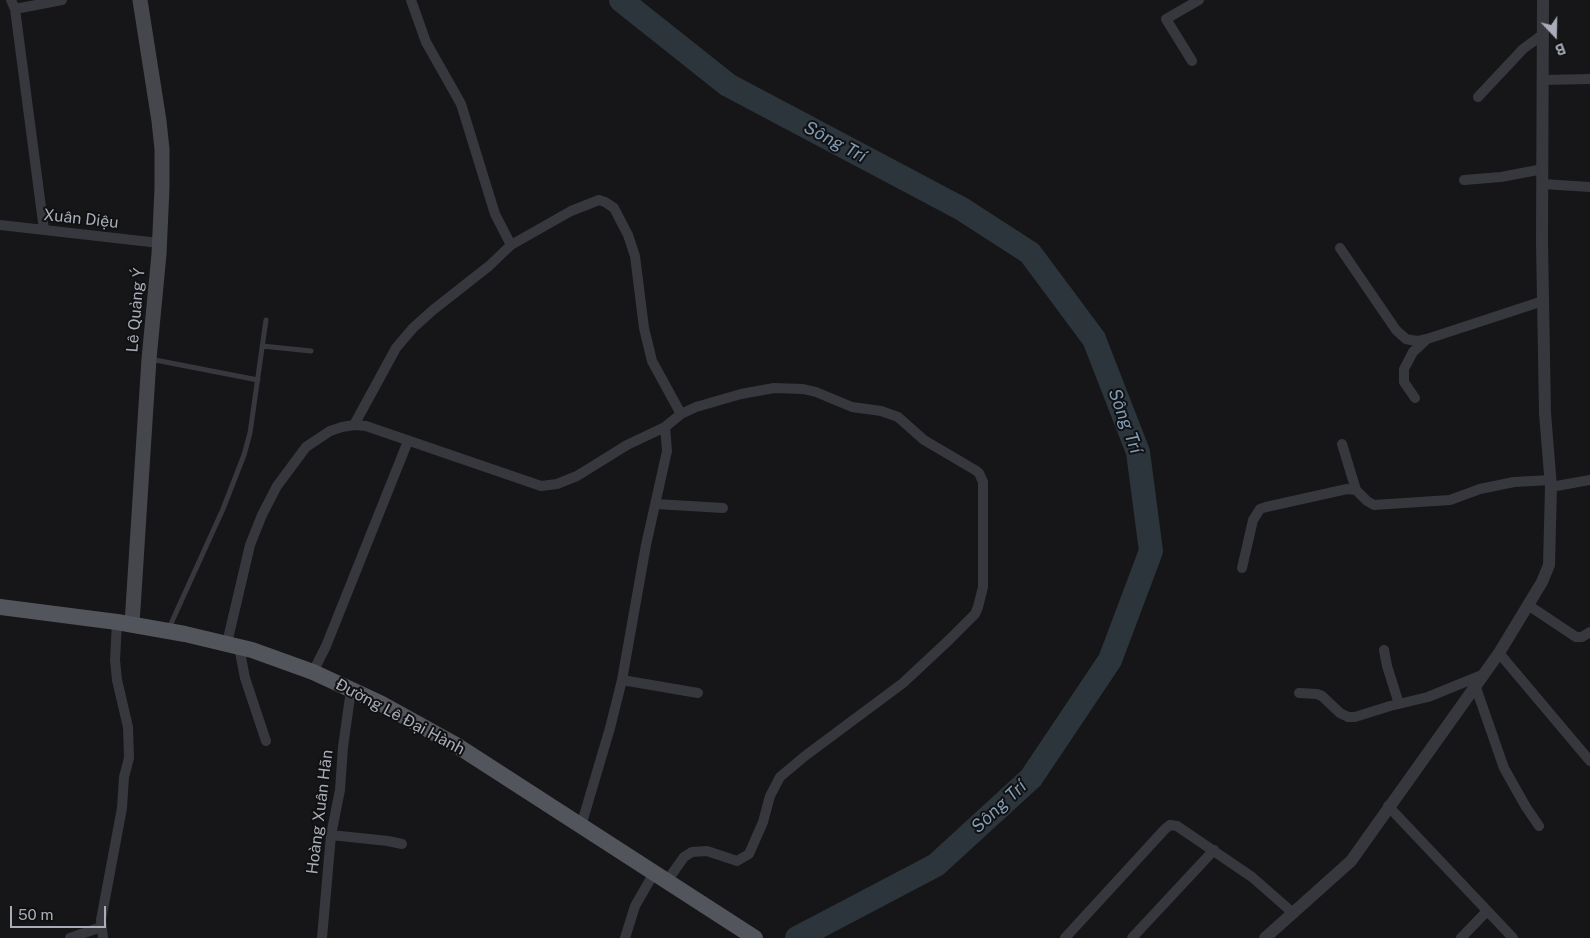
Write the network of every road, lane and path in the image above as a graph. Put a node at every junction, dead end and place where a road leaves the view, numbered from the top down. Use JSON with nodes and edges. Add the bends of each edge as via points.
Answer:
{"nodes":[{"id":1,"x":62,"y":0,"type":"edge"},
{"id":2,"x":140,"y":0,"type":"edge"},
{"id":3,"x":411,"y":0,"type":"edge"},
{"id":4,"x":1199,"y":0,"type":"edge"},
{"id":5,"x":1543,"y":0,"type":"edge"},
{"id":6,"x":13,"y":4,"type":"edge"},
{"id":7,"x":1542,"y":35,"type":"junction"},
{"id":8,"x":1192,"y":61,"type":"dead end"},
{"id":9,"x":1590,"y":79,"type":"edge"},
{"id":10,"x":1543,"y":80,"type":"junction"},
{"id":11,"x":1478,"y":97,"type":"dead end"},
{"id":12,"x":1543,"y":169,"type":"junction"},
{"id":13,"x":1464,"y":180,"type":"dead end"},
{"id":14,"x":1543,"y":184,"type":"junction"},
{"id":15,"x":1590,"y":187,"type":"edge"},
{"id":16,"x":0,"y":226,"type":"edge"},
{"id":17,"x":44,"y":230,"type":"junction"},
{"id":18,"x":159,"y":243,"type":"junction"},
{"id":19,"x":511,"y":245,"type":"junction"},
{"id":20,"x":1340,"y":248,"type":"dead end"},
{"id":21,"x":1543,"y":301,"type":"junction"},
{"id":22,"x":266,"y":320,"type":"dead end"},
{"id":23,"x":1427,"y":339,"type":"junction"},
{"id":24,"x":262,"y":346,"type":"junction"},
{"id":25,"x":311,"y":351,"type":"dead end"},
{"id":26,"x":149,"y":359,"type":"junction"},
{"id":27,"x":258,"y":380,"type":"junction"},
{"id":28,"x":1415,"y":398,"type":"dead end"},
{"id":29,"x":682,"y":414,"type":"junction"},
{"id":30,"x":354,"y":425,"type":"junction"},
{"id":31,"x":665,"y":427,"type":"junction"},
{"id":32,"x":408,"y":441,"type":"junction"},
{"id":33,"x":1342,"y":444,"type":"dead end"},
{"id":34,"x":1590,"y":480,"type":"edge"},
{"id":35,"x":1551,"y":483,"type":"junction"},
{"id":36,"x":1356,"y":490,"type":"junction"},
{"id":37,"x":656,"y":504,"type":"junction"},
{"id":38,"x":723,"y":508,"type":"dead end"},
{"id":39,"x":1242,"y":568,"type":"dead end"},
{"id":40,"x":1528,"y":605,"type":"junction"},
{"id":41,"x":1,"y":609,"type":"edge"},
{"id":42,"x":124,"y":623,"type":"junction"},
{"id":43,"x":168,"y":631,"type":"junction"},
{"id":44,"x":1590,"y":632,"type":"edge"},
{"id":45,"x":233,"y":645,"type":"junction"},
{"id":46,"x":1384,"y":650,"type":"dead end"},
{"id":47,"x":1499,"y":653,"type":"junction"},
{"id":48,"x":314,"y":672,"type":"junction"},
{"id":49,"x":622,"y":680,"type":"junction"},
{"id":50,"x":1479,"y":680,"type":"junction"},
{"id":51,"x":352,"y":690,"type":"junction"},
{"id":52,"x":698,"y":693,"type":"dead end"},
{"id":53,"x":1299,"y":693,"type":"dead end"},
{"id":54,"x":1399,"y":704,"type":"junction"},
{"id":55,"x":266,"y":741,"type":"dead end"},
{"id":56,"x":1590,"y":761,"type":"edge"},
{"id":57,"x":1388,"y":806,"type":"junction"},
{"id":58,"x":581,"y":826,"type":"junction"},
{"id":59,"x":1539,"y":826,"type":"dead end"},
{"id":60,"x":331,"y":835,"type":"junction"},
{"id":61,"x":402,"y":844,"type":"dead end"},
{"id":62,"x":1214,"y":850,"type":"junction"},
{"id":63,"x":661,"y":877,"type":"junction"},
{"id":64,"x":1487,"y":911,"type":"junction"},
{"id":65,"x":1293,"y":913,"type":"junction"},
{"id":66,"x":101,"y":927,"type":"junction"},
{"id":67,"x":70,"y":938,"type":"edge"},
{"id":68,"x":103,"y":938,"type":"edge"},
{"id":69,"x":322,"y":938,"type":"edge"},
{"id":70,"x":625,"y":938,"type":"edge"},
{"id":71,"x":756,"y":938,"type":"edge"},
{"id":72,"x":1065,"y":938,"type":"edge"},
{"id":73,"x":1132,"y":938,"type":"edge"},
{"id":74,"x":1265,"y":938,"type":"edge"},
{"id":75,"x":1461,"y":938,"type":"edge"},
{"id":76,"x":1513,"y":938,"type":"edge"}],
"edges":[{"from":1,"to":6,"type":"street"},
{"from":2,"to":18,"type":"main road","name":"Lê Quảng Ý","via":[[162,149]]},
{"from":3,"to":19,"type":"street","via":[[426,42],[461,104],[495,214]]},
{"from":4,"to":8,"type":"street","via":[[1166,19]]},
{"from":5,"to":7,"type":"street"},
{"from":6,"to":17,"type":"street"},
{"from":7,"to":10,"type":"street"},
{"from":7,"to":11,"type":"street","via":[[1522,50]]},
{"from":9,"to":10,"type":"street"},
{"from":10,"to":12,"type":"street"},
{"from":12,"to":13,"type":"street"},
{"from":12,"to":14,"type":"street"},
{"from":14,"to":15,"type":"street"},
{"from":14,"to":21,"type":"street"},
{"from":16,"to":17,"type":"street","name":"Xuân Diệu"},
{"from":17,"to":18,"type":"street","name":"Xuân Diệu"},
{"from":18,"to":26,"type":"main road","name":"Lê Quảng Ý"},
{"from":19,"to":29,"type":"street","via":[[588,203],[599,200],[614,208],[635,256],[644,328],[652,360]]},
{"from":19,"to":30,"type":"street","via":[[413,328],[396,348]]},
{"from":20,"to":23,"type":"street","via":[[1396,330],[1406,339]]},
{"from":21,"to":23,"type":"street"},
{"from":21,"to":35,"type":"street","via":[[1545,413]]},
{"from":22,"to":24,"type":"lane"},
{"from":23,"to":28,"type":"street","via":[[1413,352],[1404,369],[1404,382]]},
{"from":24,"to":25,"type":"lane"},
{"from":24,"to":27,"type":"lane"},
{"from":26,"to":27,"type":"lane"},
{"from":26,"to":42,"type":"main road","name":"Lê Quảng Ý"},
{"from":27,"to":43,"type":"lane","via":[[250,433],[239,468]]},
{"from":29,"to":31,"type":"street"},
{"from":29,"to":63,"type":"street","via":[[708,402],[741,394],[790,388],[816,392],[852,407],[898,417],[924,440],[979,473],[982,482],[983,586],[975,614],[949,640],[903,683],[780,777],[749,854],[737,861],[707,851],[692,852]]},
{"from":30,"to":32,"type":"street"},
{"from":30,"to":45,"type":"street","via":[[330,431],[306,447],[262,515],[250,545]]},
{"from":31,"to":32,"type":"street","via":[[627,445],[577,476],[541,486]]},
{"from":31,"to":37,"type":"street","via":[[667,451]]},
{"from":32,"to":48,"type":"street"},
{"from":33,"to":36,"type":"street"},
{"from":34,"to":35,"type":"street"},
{"from":35,"to":36,"type":"street","via":[[1514,482],[1450,500],[1383,506],[1367,501]]},
{"from":35,"to":40,"type":"street","via":[[1549,565]]},
{"from":36,"to":39,"type":"street","via":[[1347,489],[1260,510],[1254,520]]},
{"from":37,"to":38,"type":"street"},
{"from":37,"to":49,"type":"street"},
{"from":40,"to":44,"type":"street","via":[[1576,636],[1582,637]]},
{"from":40,"to":47,"type":"street"},
{"from":41,"to":42,"type":"main road","name":"Đường Lê Đại Hành"},
{"from":42,"to":43,"type":"main road","name":"Đường Lê Đại Hành"},
{"from":42,"to":66,"type":"street","via":[[115,660],[128,728],[129,758]]},
{"from":43,"to":45,"type":"main road","name":"Đường Lê Đại Hành"},
{"from":45,"to":48,"type":"main road","name":"Đường Lê Đại Hành"},
{"from":45,"to":55,"type":"street"},
{"from":46,"to":54,"type":"street"},
{"from":47,"to":50,"type":"street"},
{"from":47,"to":56,"type":"street"},
{"from":48,"to":51,"type":"main road","name":"Đường Lê Đại Hành"},
{"from":49,"to":52,"type":"street"},
{"from":49,"to":58,"type":"street"},
{"from":50,"to":54,"type":"street"},
{"from":50,"to":57,"type":"street"},
{"from":50,"to":59,"type":"street","via":[[1504,768]]},
{"from":51,"to":58,"type":"main road","name":"Đường Lê Đại Hành","via":[[456,745]]},
{"from":51,"to":60,"type":"street","name":"Hoàng Xuân Hãn"},
{"from":53,"to":54,"type":"street","via":[[1322,696],[1348,717]]},
{"from":57,"to":64,"type":"street"},
{"from":57,"to":65,"type":"street","via":[[1351,861]]},
{"from":58,"to":63,"type":"main road","name":"Đường Lê Đại Hành"},
{"from":60,"to":61,"type":"street"},
{"from":60,"to":69,"type":"street","name":"Hoàng Xuân Hãn"},
{"from":62,"to":65,"type":"street","via":[[1252,877]]},
{"from":62,"to":72,"type":"street","via":[[1177,826],[1167,826]]},
{"from":62,"to":73,"type":"street"},
{"from":63,"to":70,"type":"street","via":[[635,906]]},
{"from":63,"to":71,"type":"main road","name":"Đường Lê Đại Hành"},
{"from":64,"to":75,"type":"street"},
{"from":64,"to":76,"type":"street"},
{"from":65,"to":74,"type":"street"},
{"from":66,"to":67,"type":"street"},
{"from":66,"to":68,"type":"street"}]}
